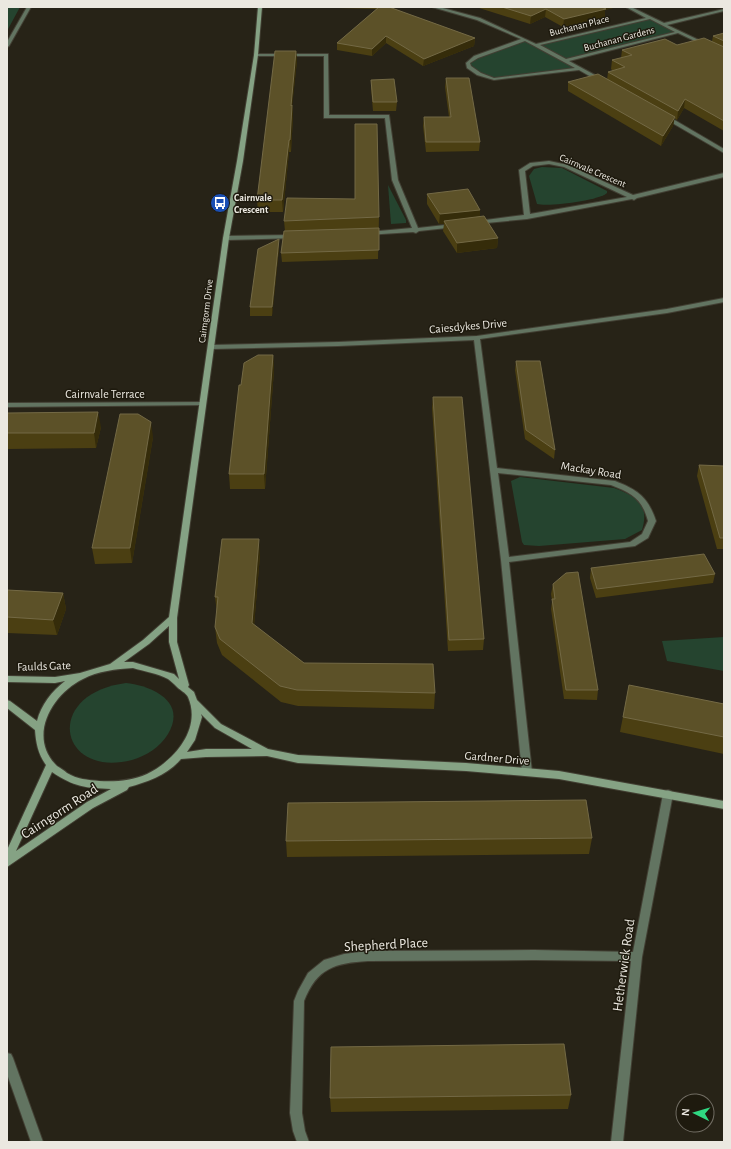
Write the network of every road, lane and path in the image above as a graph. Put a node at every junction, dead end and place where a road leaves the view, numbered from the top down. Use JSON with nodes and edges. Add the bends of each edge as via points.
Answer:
{"nodes":[{"id":1,"x":28,"y":7,"type":"edge"},
{"id":2,"x":260,"y":7,"type":"edge"},
{"id":3,"x":434,"y":7,"type":"edge"},
{"id":4,"x":628,"y":7,"type":"edge"},
{"id":5,"x":724,"y":10,"type":"edge"},
{"id":6,"x":650,"y":18,"type":"junction"},
{"id":7,"x":664,"y":24,"type":"junction"},
{"id":8,"x":678,"y":32,"type":"junction"},
{"id":9,"x":524,"y":40,"type":"junction"},
{"id":10,"x":536,"y":45,"type":"junction"},
{"id":11,"x":7,"y":46,"type":"edge"},
{"id":12,"x":724,"y":54,"type":"edge"},
{"id":13,"x":256,"y":55,"type":"junction"},
{"id":14,"x":564,"y":61,"type":"junction"},
{"id":15,"x":579,"y":69,"type":"junction"},
{"id":16,"x":606,"y":83,"type":"edge"},
{"id":17,"x":659,"y":113,"type":"edge"},
{"id":18,"x":724,"y":151,"type":"edge"},
{"id":19,"x":724,"y":175,"type":"edge"},
{"id":20,"x":634,"y":198,"type":"junction"},
{"id":21,"x":527,"y":217,"type":"junction"},
{"id":22,"x":468,"y":224,"type":"edge"},
{"id":23,"x":461,"y":225,"type":"edge"},
{"id":24,"x":416,"y":230,"type":"junction"},
{"id":25,"x":358,"y":234,"type":"edge"},
{"id":26,"x":297,"y":237,"type":"edge"},
{"id":27,"x":226,"y":238,"type":"junction"},
{"id":28,"x":724,"y":300,"type":"edge"},
{"id":29,"x":477,"y":338,"type":"junction"},
{"id":30,"x":212,"y":346,"type":"junction"},
{"id":31,"x":203,"y":404,"type":"junction"},
{"id":32,"x":7,"y":405,"type":"edge"},
{"id":33,"x":494,"y":470,"type":"junction"},
{"id":34,"x":506,"y":560,"type":"junction"},
{"id":35,"x":173,"y":618,"type":"junction"},
{"id":36,"x":113,"y":666,"type":"junction"},
{"id":37,"x":81,"y":676,"type":"junction"},
{"id":38,"x":7,"y":679,"type":"edge"},
{"id":39,"x":184,"y":685,"type":"junction"},
{"id":40,"x":7,"y":703,"type":"edge"},
{"id":41,"x":196,"y":703,"type":"junction"},
{"id":42,"x":38,"y":727,"type":"junction"},
{"id":43,"x":267,"y":752,"type":"junction"},
{"id":44,"x":181,"y":756,"type":"junction"},
{"id":45,"x":51,"y":765,"type":"junction"},
{"id":46,"x":527,"y":772,"type":"junction"},
{"id":47,"x":128,"y":784,"type":"junction"},
{"id":48,"x":668,"y":794,"type":"junction"},
{"id":49,"x":724,"y":805,"type":"edge"},
{"id":50,"x":7,"y":862,"type":"edge"},
{"id":51,"x":637,"y":957,"type":"junction"},
{"id":52,"x":7,"y":1058,"type":"edge"},
{"id":53,"x":38,"y":1142,"type":"edge"},
{"id":54,"x":303,"y":1142,"type":"edge"},
{"id":55,"x":616,"y":1142,"type":"edge"}],
"edges":[{"from":1,"to":11,"type":"street"},
{"from":2,"to":13,"type":"street","name":"Cairngorm Drive"},
{"from":3,"to":9,"type":"street","via":[[484,20]]},
{"from":4,"to":6,"type":"street"},
{"from":5,"to":7,"type":"street"},
{"from":6,"to":7,"type":"street"},
{"from":6,"to":10,"type":"street","name":"Buchanan Place"},
{"from":7,"to":8,"type":"street"},
{"from":8,"to":12,"type":"street"},
{"from":8,"to":14,"type":"street","name":"Buchanan Gardens"},
{"from":9,"to":10,"type":"street"},
{"from":9,"to":15,"type":"street","via":[[476,57],[468,63],[469,67],[494,79]]},
{"from":10,"to":14,"type":"street"},
{"from":13,"to":24,"type":"street","via":[[326,55],[326,117],[387,116],[395,180]]},
{"from":13,"to":27,"type":"street","name":"Cairngorm Drive"},
{"from":14,"to":15,"type":"street"},
{"from":15,"to":16,"type":"street"},
{"from":17,"to":18,"type":"street"},
{"from":19,"to":20,"type":"street","name":"Cairnvale Crescent"},
{"from":20,"to":21,"type":"street","name":"Cairnvale Crescent"},
{"from":20,"to":21,"type":"street","name":"Cairnvale Crescent","via":[[566,166],[542,163],[526,166],[522,170]]},
{"from":21,"to":22,"type":"street","name":"Cairnvale Crescent"},
{"from":23,"to":24,"type":"street"},
{"from":24,"to":25,"type":"street"},
{"from":26,"to":27,"type":"street"},
{"from":27,"to":30,"type":"street","name":"Cairngorm Drive"},
{"from":28,"to":29,"type":"street","name":"Caiesdykes Drive","via":[[667,311]]},
{"from":29,"to":30,"type":"street","name":"Caiesdykes Drive"},
{"from":29,"to":33,"type":"street"},
{"from":30,"to":31,"type":"street","name":"Cairngorm Drive"},
{"from":31,"to":32,"type":"street","name":"Cairnvale Terrace"},
{"from":31,"to":35,"type":"street","name":"Cairngorm Drive"},
{"from":33,"to":34,"type":"street"},
{"from":33,"to":34,"type":"street","name":"Mackay Road","via":[[612,483],[625,487],[643,499],[652,522],[645,536],[632,544]]},
{"from":34,"to":46,"type":"street"},
{"from":35,"to":36,"type":"street"},
{"from":35,"to":39,"type":"street","name":"Cairngorm Drive","via":[[173,642]]},
{"from":36,"to":37,"type":"street"},
{"from":36,"to":39,"type":"street","via":[[153,668],[170,675]]},
{"from":37,"to":38,"type":"street","name":"Faulds Gate","via":[[55,680]]},
{"from":37,"to":42,"type":"street","via":[[52,698],[43,712]]},
{"from":39,"to":41,"type":"street"},
{"from":40,"to":42,"type":"street"},
{"from":41,"to":43,"type":"street","name":"Gardner Drive","via":[[218,726]]},
{"from":41,"to":44,"type":"street","via":[[198,720],[193,738]]},
{"from":42,"to":45,"type":"street","via":[[40,747]]},
{"from":43,"to":44,"type":"street","name":"Gardner Drive"},
{"from":43,"to":46,"type":"street","name":"Gardner Drive","via":[[298,760]]},
{"from":44,"to":47,"type":"street","via":[[152,777]]},
{"from":45,"to":47,"type":"street","via":[[66,777],[84,784]]},
{"from":45,"to":50,"type":"street","name":"Cairngorm Road"},
{"from":46,"to":48,"type":"street","name":"Gardner Drive"},
{"from":47,"to":50,"type":"street","name":"Cairngorm Road","via":[[90,805]]},
{"from":48,"to":49,"type":"street","name":"Gardner Drive"},
{"from":48,"to":51,"type":"street","name":"Hetherwick Road"},
{"from":51,"to":54,"type":"street","name":"Shepherd Place","via":[[385,956],[334,961],[311,978],[299,1000],[296,1113]]},
{"from":51,"to":55,"type":"street","name":"Hetherwick Road"},
{"from":52,"to":53,"type":"street"}]}
